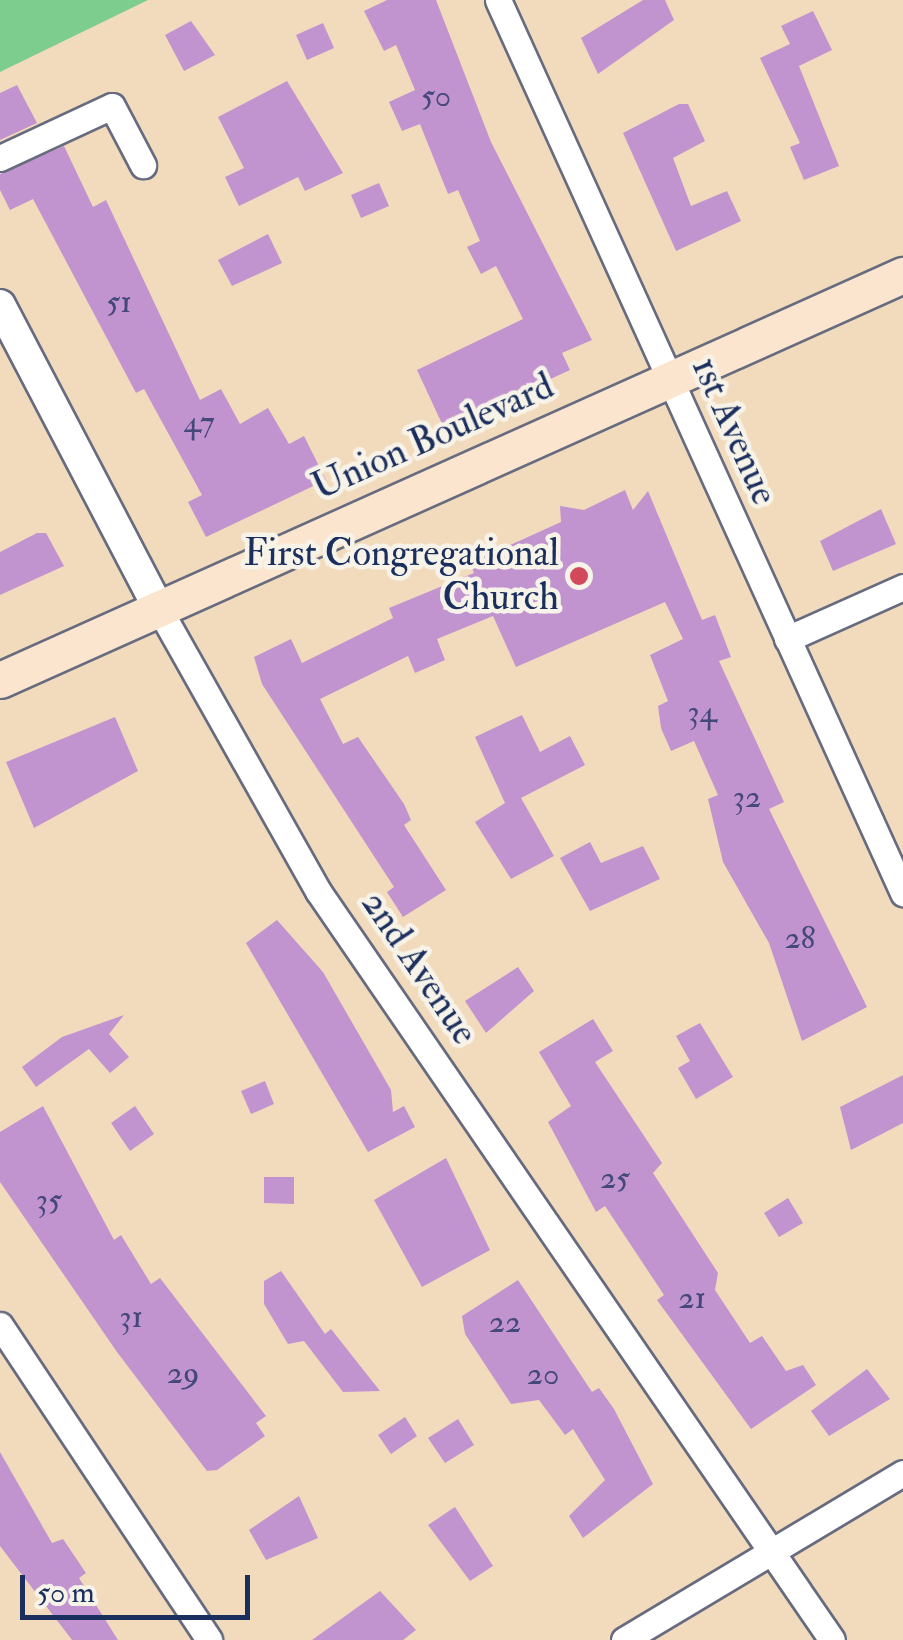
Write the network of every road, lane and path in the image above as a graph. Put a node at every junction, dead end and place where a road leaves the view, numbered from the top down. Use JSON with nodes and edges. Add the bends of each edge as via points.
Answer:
{"nodes":[{"id":1,"x":498,"y":0,"type":"edge"},
{"id":2,"x":0,"y":158,"type":"edge"},
{"id":3,"x":143,"y":166,"type":"dead end"},
{"id":4,"x":903,"y":275,"type":"edge"},
{"id":5,"x":0,"y":305,"type":"edge"},
{"id":6,"x":669,"y":378,"type":"junction"},
{"id":7,"x":903,"y":587,"type":"edge"},
{"id":8,"x":158,"y":607,"type":"junction"},
{"id":9,"x":787,"y":639,"type":"junction"},
{"id":10,"x":0,"y":680,"type":"edge"},
{"id":11,"x":903,"y":893,"type":"edge"},
{"id":12,"x":0,"y":1325,"type":"edge"},
{"id":13,"x":903,"y":1473,"type":"edge"},
{"id":14,"x":769,"y":1551,"type":"junction"},
{"id":15,"x":209,"y":1640,"type":"edge"},
{"id":16,"x":624,"y":1640,"type":"edge"},
{"id":17,"x":832,"y":1640,"type":"edge"}],
"edges":[{"from":1,"to":6,"type":"street","name":"1st Avenue"},
{"from":2,"to":3,"type":"street","via":[[112,106]]},
{"from":4,"to":6,"type":"main road","name":"Union Boulevard"},
{"from":5,"to":8,"type":"street","name":"2nd Avenue"},
{"from":6,"to":8,"type":"main road","name":"Union Boulevard"},
{"from":6,"to":9,"type":"street","name":"1st Avenue"},
{"from":7,"to":9,"type":"street"},
{"from":8,"to":10,"type":"main road","name":"Union Boulevard"},
{"from":8,"to":14,"type":"street","name":"2nd Avenue","via":[[318,891]]},
{"from":9,"to":11,"type":"street","name":"1st Avenue"},
{"from":12,"to":15,"type":"street"},
{"from":13,"to":14,"type":"street"},
{"from":14,"to":16,"type":"street"},
{"from":14,"to":17,"type":"street","name":"2nd Avenue"}]}
